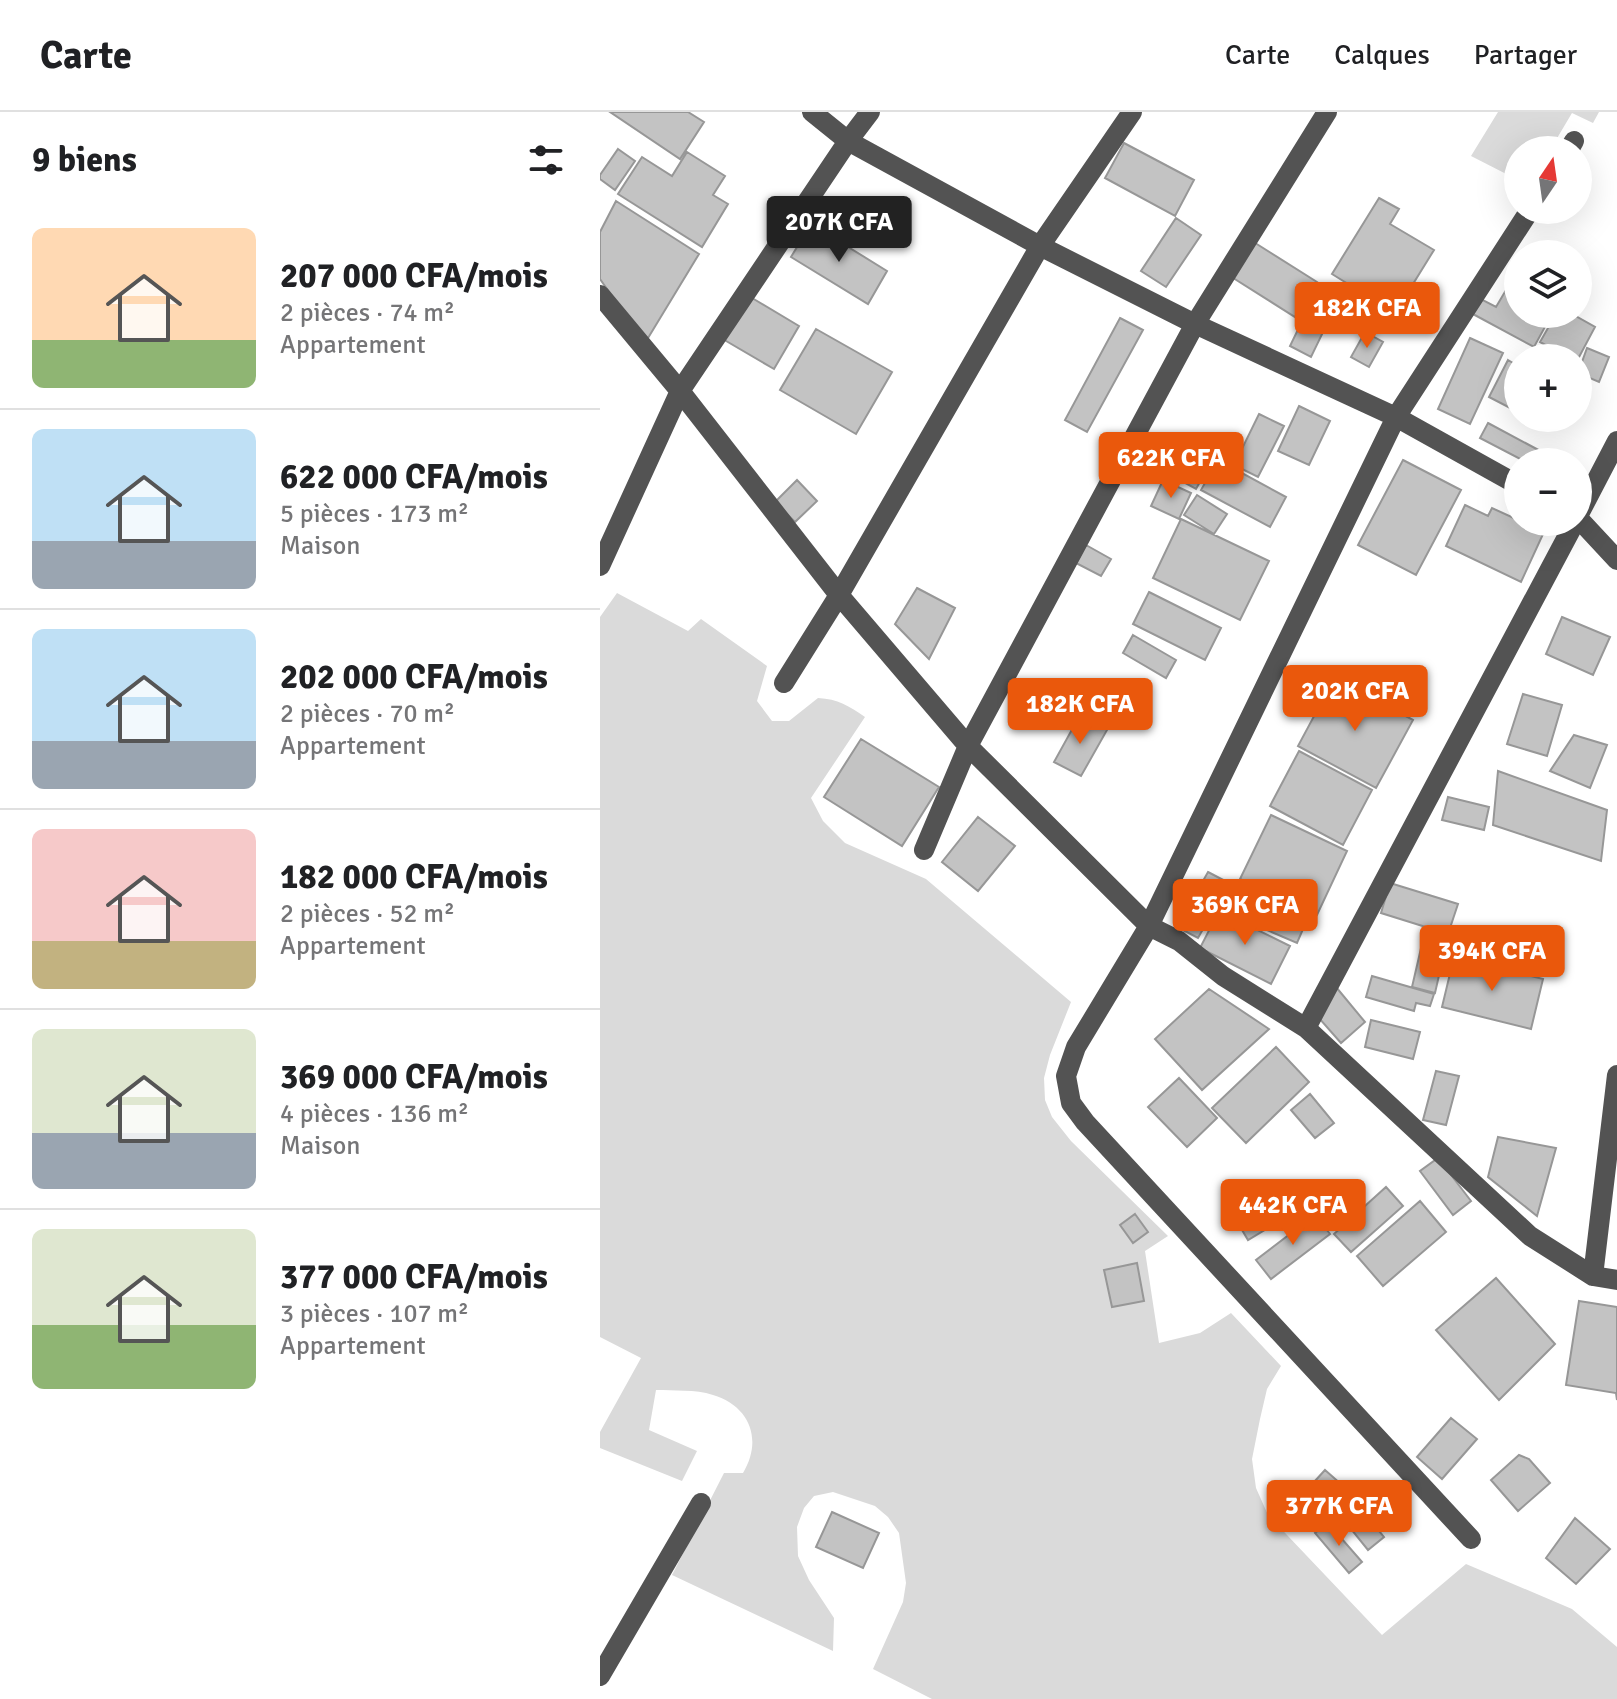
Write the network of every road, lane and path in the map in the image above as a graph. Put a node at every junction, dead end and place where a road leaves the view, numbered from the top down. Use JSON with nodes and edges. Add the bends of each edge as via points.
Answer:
{"nodes":[{"id":1,"x":812,"y":112,"type":"edge"},
{"id":2,"x":870,"y":112,"type":"edge"},
{"id":3,"x":1132,"y":112,"type":"edge"},
{"id":4,"x":1327,"y":112,"type":"edge"},
{"id":5,"x":848,"y":141,"type":"junction"},
{"id":6,"x":1521,"y":224,"type":"edge"},
{"id":7,"x":1040,"y":246,"type":"junction"},
{"id":8,"x":600,"y":295,"type":"edge"},
{"id":9,"x":1195,"y":324,"type":"junction"},
{"id":10,"x":680,"y":391,"type":"junction"},
{"id":11,"x":1396,"y":417,"type":"junction"},
{"id":12,"x":1617,"y":441,"type":"edge"},
{"id":13,"x":1504,"y":477,"type":"edge"},
{"id":14,"x":1592,"y":490,"type":"edge"},
{"id":15,"x":1592,"y":534,"type":"edge"},
{"id":16,"x":1568,"y":536,"type":"edge"},
{"id":17,"x":1617,"y":560,"type":"edge"},
{"id":18,"x":600,"y":566,"type":"edge"},
{"id":19,"x":839,"y":595,"type":"junction"},
{"id":20,"x":784,"y":683,"type":"dead end"},
{"id":21,"x":968,"y":746,"type":"junction"},
{"id":22,"x":924,"y":850,"type":"dead end"},
{"id":23,"x":1149,"y":926,"type":"junction"},
{"id":24,"x":1306,"y":1028,"type":"junction"},
{"id":25,"x":1617,"y":1075,"type":"edge"},
{"id":26,"x":1593,"y":1276,"type":"junction"},
{"id":27,"x":1617,"y":1280,"type":"edge"},
{"id":28,"x":701,"y":1503,"type":"dead end"},
{"id":29,"x":1471,"y":1539,"type":"dead end"},
{"id":30,"x":600,"y":1676,"type":"edge"}],
"edges":[{"from":1,"to":5,"type":"street"},
{"from":2,"to":5,"type":"street"},
{"from":3,"to":7,"type":"street"},
{"from":4,"to":9,"type":"street"},
{"from":5,"to":7,"type":"street"},
{"from":5,"to":10,"type":"street"},
{"from":6,"to":11,"type":"street"},
{"from":7,"to":9,"type":"street"},
{"from":7,"to":19,"type":"street"},
{"from":8,"to":10,"type":"street"},
{"from":9,"to":11,"type":"street"},
{"from":9,"to":21,"type":"street"},
{"from":10,"to":18,"type":"street"},
{"from":10,"to":19,"type":"street"},
{"from":11,"to":13,"type":"street"},
{"from":11,"to":23,"type":"street"},
{"from":12,"to":14,"type":"street"},
{"from":15,"to":17,"type":"street"},
{"from":16,"to":24,"type":"street"},
{"from":19,"to":20,"type":"street"},
{"from":19,"to":21,"type":"street"},
{"from":21,"to":22,"type":"street"},
{"from":21,"to":23,"type":"street"},
{"from":23,"to":24,"type":"street"},
{"from":23,"to":29,"type":"street","via":[[1076,1047],[1066,1076],[1071,1103]]},
{"from":24,"to":26,"type":"street","via":[[1530,1236]]},
{"from":25,"to":26,"type":"street"},
{"from":26,"to":27,"type":"street"},
{"from":28,"to":30,"type":"street"}]}
